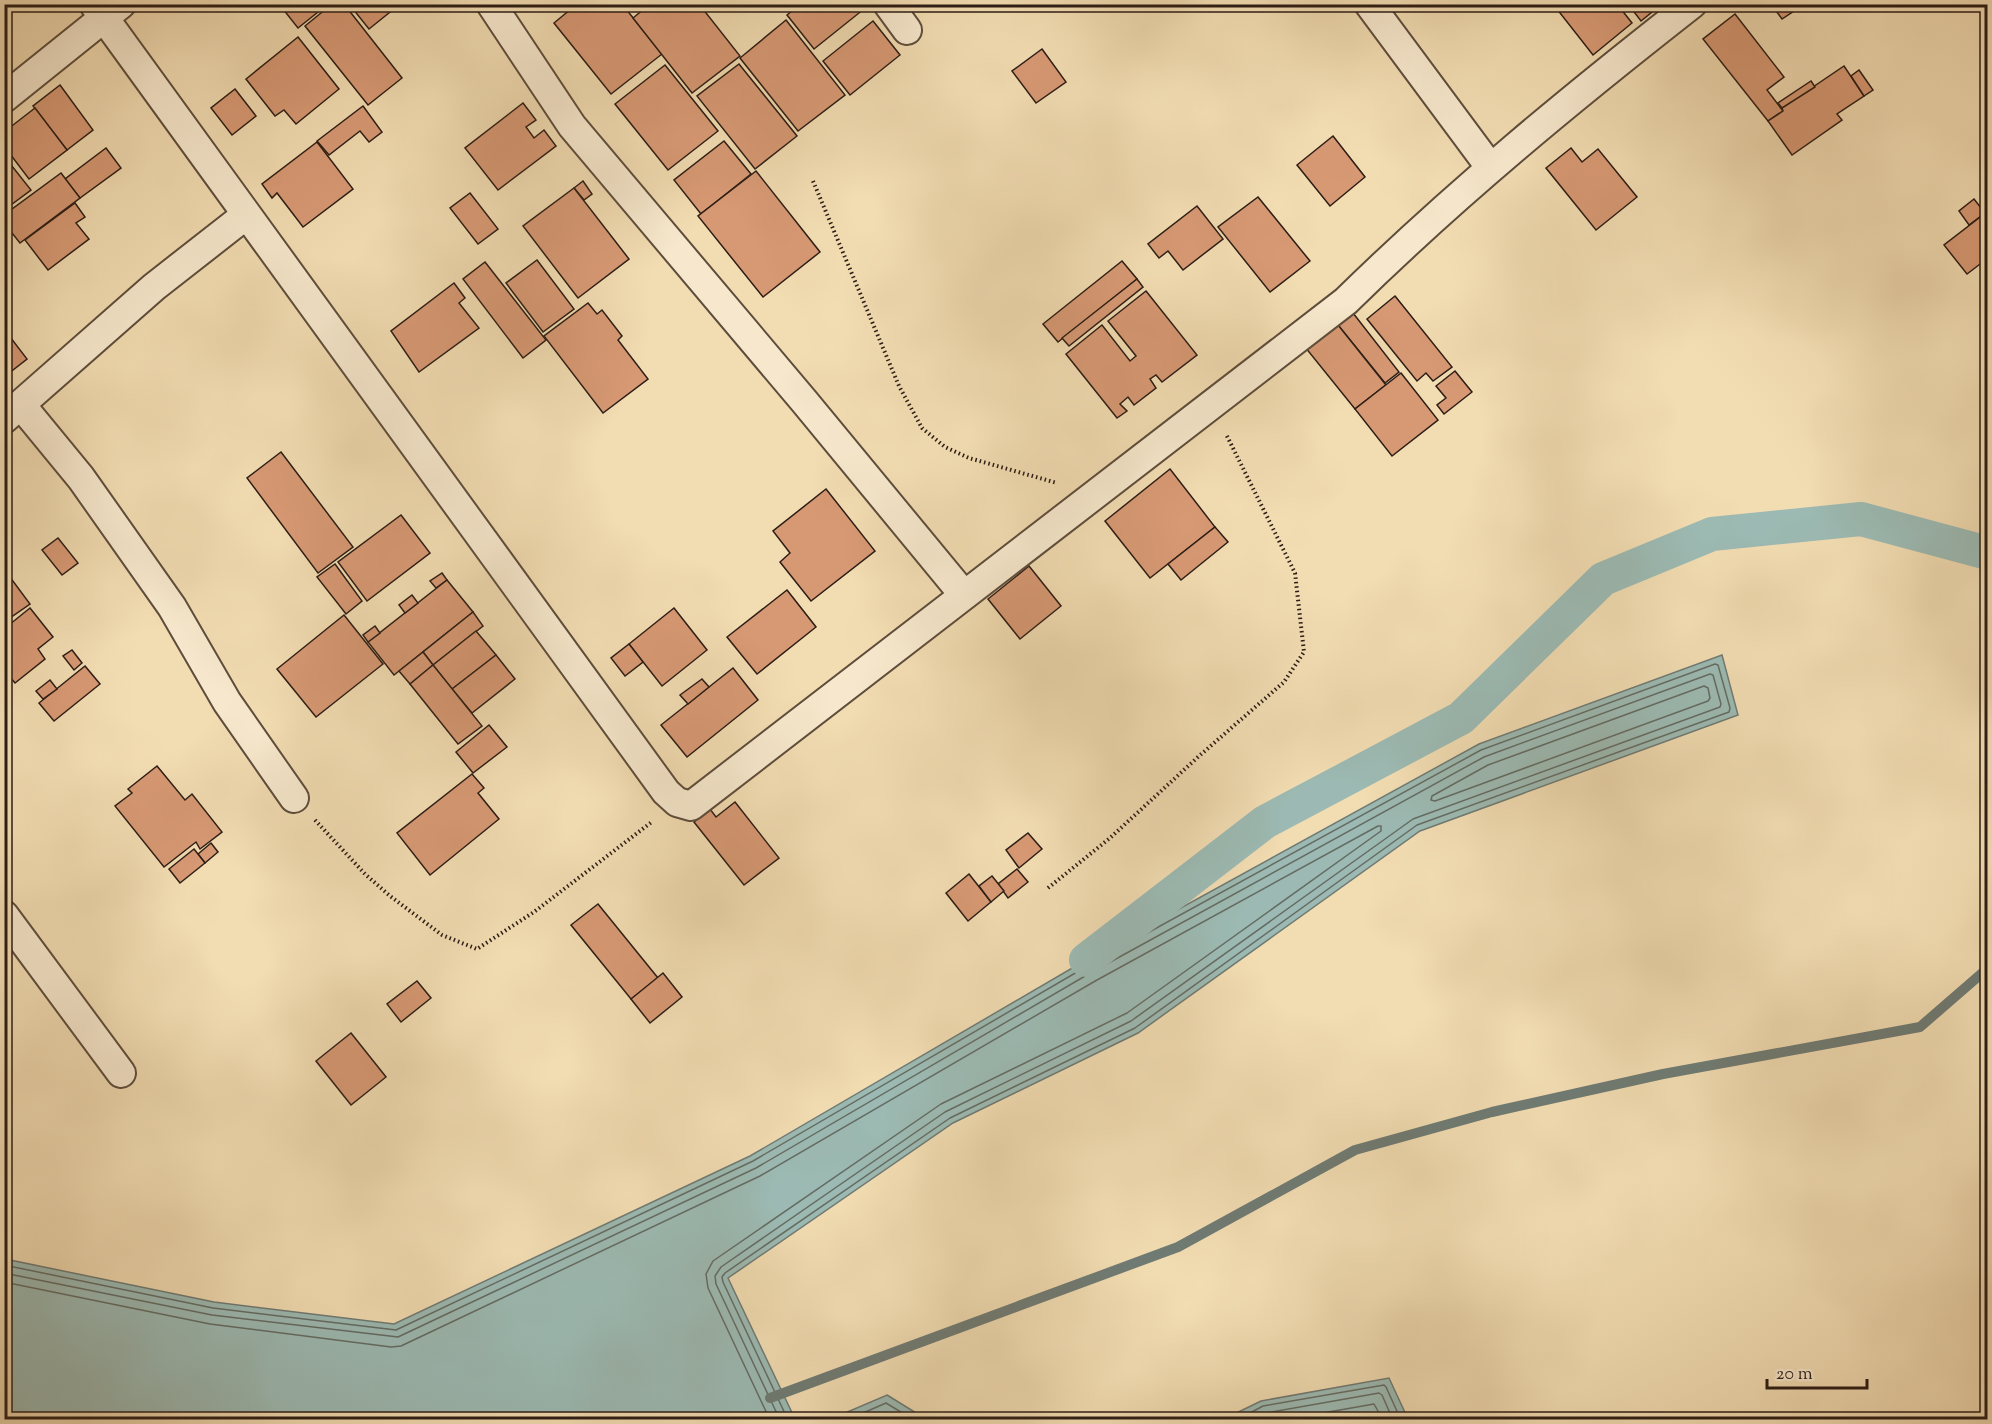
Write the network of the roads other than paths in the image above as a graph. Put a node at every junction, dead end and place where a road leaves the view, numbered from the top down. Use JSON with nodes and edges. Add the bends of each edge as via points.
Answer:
{"nodes":[{"id":1,"x":491,"y":4,"type":"edge"},
{"id":2,"x":888,"y":4,"type":"edge"},
{"id":3,"x":1369,"y":4,"type":"edge"},
{"id":4,"x":1692,"y":4,"type":"edge"},
{"id":5,"x":106,"y":9,"type":"edge"},
{"id":6,"x":907,"y":30,"type":"dead end"},
{"id":7,"x":4,"y":98,"type":"edge"},
{"id":8,"x":1490,"y":167,"type":"junction"},
{"id":9,"x":246,"y":215,"type":"junction"},
{"id":10,"x":13,"y":412,"type":"edge"},
{"id":11,"x":964,"y":595,"type":"junction"},
{"id":12,"x":294,"y":798,"type":"road end"},
{"id":13,"x":4,"y":915,"type":"edge"},
{"id":14,"x":121,"y":1073,"type":"dead end"}],
"edges":[{"from":1,"to":11,"type":"street","via":[[572,126]]},
{"from":2,"to":6,"type":"street"},
{"from":3,"to":8,"type":"street"},
{"from":4,"to":8,"type":"street"},
{"from":5,"to":7,"type":"street"},
{"from":5,"to":9,"type":"street"},
{"from":8,"to":11,"type":"street","via":[[1346,301]]},
{"from":9,"to":10,"type":"street","via":[[154,287]]},
{"from":9,"to":11,"type":"street","via":[[677,802],[691,806]]},
{"from":10,"to":12,"type":"street","via":[[81,478],[171,607],[227,702]]},
{"from":13,"to":14,"type":"street"}]}
